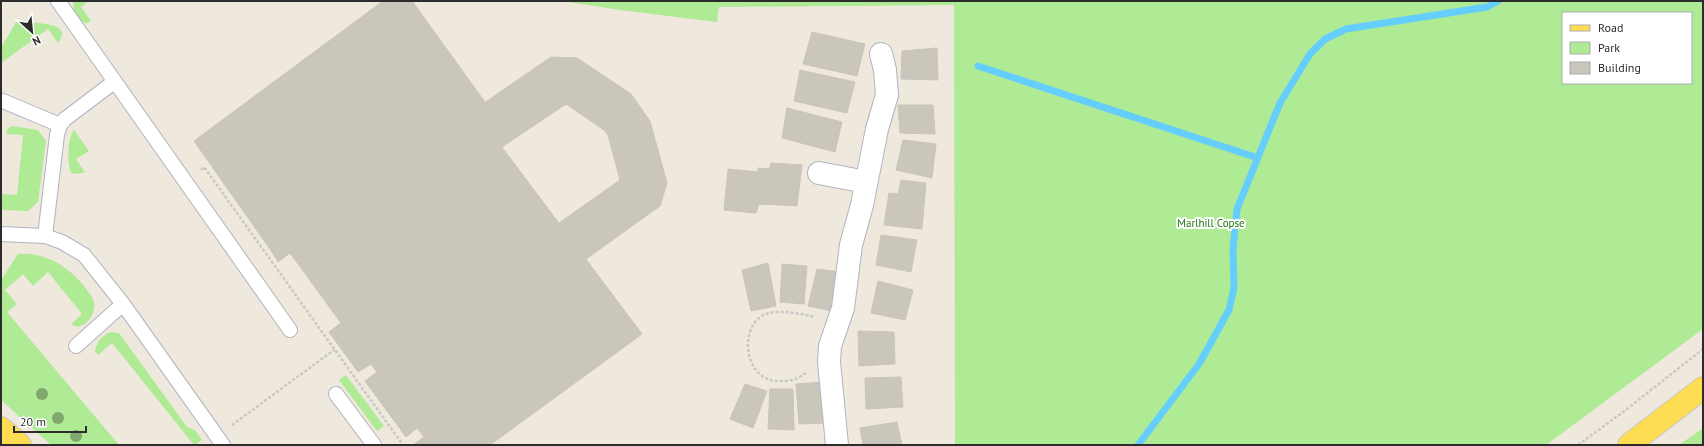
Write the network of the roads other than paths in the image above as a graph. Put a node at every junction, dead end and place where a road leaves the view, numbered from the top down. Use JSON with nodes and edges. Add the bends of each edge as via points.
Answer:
{"nodes":[{"id":1,"x":58,"y":1,"type":"edge"},
{"id":2,"x":881,"y":54,"type":"dead end"},
{"id":3,"x":114,"y":82,"type":"junction"},
{"id":4,"x":3,"y":101,"type":"dead end"},
{"id":5,"x":60,"y":125,"type":"junction"},
{"id":6,"x":819,"y":172,"type":"dead end"},
{"id":7,"x":866,"y":182,"type":"junction"},
{"id":8,"x":1,"y":234,"type":"edge"},
{"id":9,"x":45,"y":236,"type":"junction"},
{"id":10,"x":123,"y":304,"type":"junction"},
{"id":11,"x":290,"y":330,"type":"dead end"},
{"id":12,"x":76,"y":346,"type":"dead end"},
{"id":13,"x":1703,"y":388,"type":"edge"},
{"id":14,"x":336,"y":394,"type":"dead end"},
{"id":15,"x":1,"y":428,"type":"edge"},
{"id":16,"x":220,"y":441,"type":"edge"},
{"id":17,"x":20,"y":445,"type":"edge"},
{"id":18,"x":374,"y":445,"type":"edge"},
{"id":19,"x":837,"y":445,"type":"edge"},
{"id":20,"x":1629,"y":445,"type":"edge"}],
"edges":[{"from":1,"to":3,"type":"lane"},
{"from":2,"to":7,"type":"street","via":[[886,70],[887,95]]},
{"from":3,"to":5,"type":"lane"},
{"from":3,"to":11,"type":"lane"},
{"from":4,"to":5,"type":"lane"},
{"from":5,"to":9,"type":"lane"},
{"from":6,"to":7,"type":"street"},
{"from":7,"to":19,"type":"street","via":[[851,245],[843,308],[830,346],[829,362]]},
{"from":8,"to":9,"type":"lane"},
{"from":9,"to":10,"type":"lane","via":[[62,242],[84,256]]},
{"from":10,"to":12,"type":"lane"},
{"from":10,"to":16,"type":"lane"},
{"from":13,"to":20,"type":"main road"},
{"from":14,"to":18,"type":"lane"},
{"from":15,"to":17,"type":"main road"}]}
